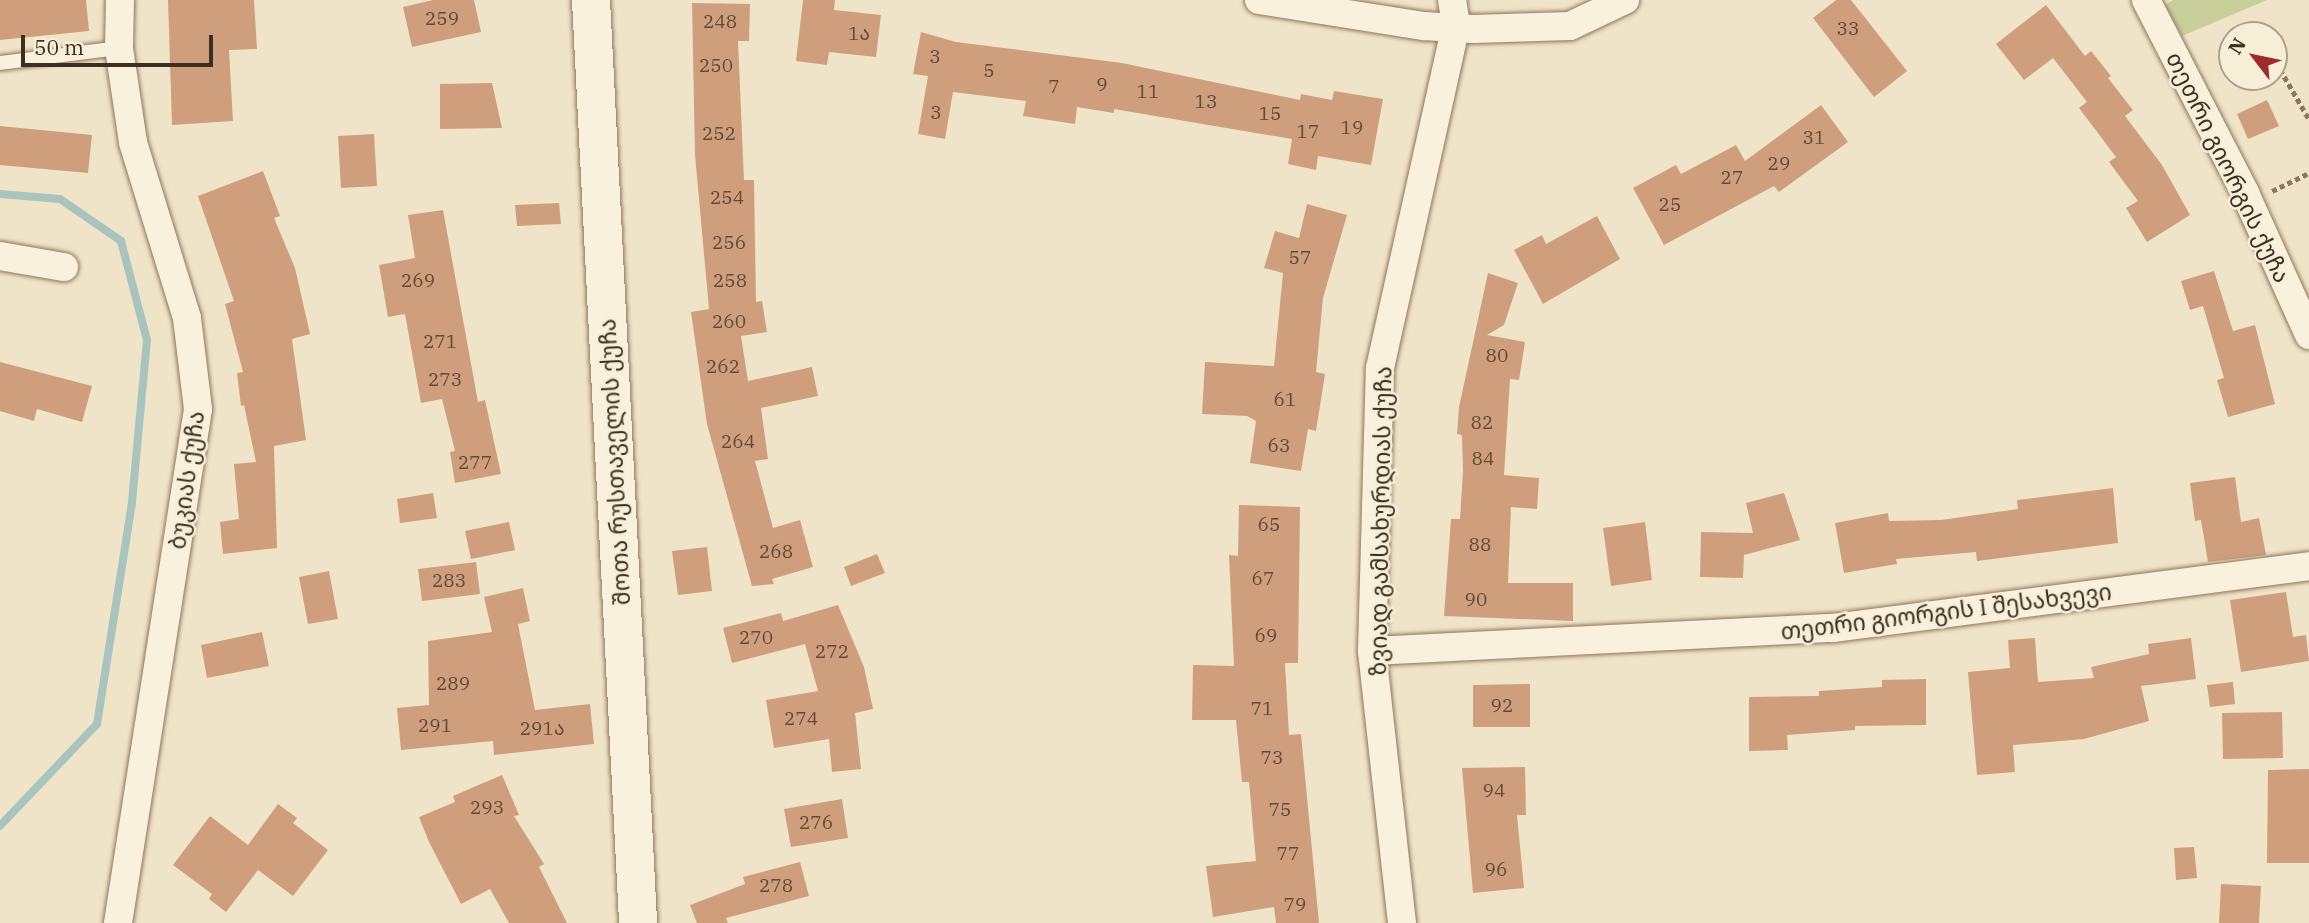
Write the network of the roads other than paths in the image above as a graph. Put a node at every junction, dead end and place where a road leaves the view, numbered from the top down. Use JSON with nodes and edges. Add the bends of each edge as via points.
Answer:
{"nodes":[{"id":1,"x":120,"y":0,"type":"edge"},
{"id":2,"x":591,"y":0,"type":"edge"},
{"id":3,"x":1259,"y":0,"type":"edge"},
{"id":4,"x":1625,"y":0,"type":"edge"},
{"id":5,"x":2146,"y":0,"type":"edge"},
{"id":6,"x":1454,"y":13,"type":"edge"},
{"id":7,"x":119,"y":48,"type":"junction"},
{"id":8,"x":0,"y":63,"type":"edge"},
{"id":9,"x":0,"y":256,"type":"edge"},
{"id":10,"x":64,"y":267,"type":"dead end"},
{"id":11,"x":2309,"y":334,"type":"edge"},
{"id":12,"x":2309,"y":566,"type":"edge"},
{"id":13,"x":1372,"y":650,"type":"junction"},
{"id":14,"x":630,"y":918,"type":"edge"},
{"id":15,"x":118,"y":923,"type":"edge"},
{"id":16,"x":1402,"y":923,"type":"edge"}],
"edges":[{"from":1,"to":7,"type":"street","name":"ბუკიას ქუჩა"},
{"from":2,"to":14,"type":"main road","name":"შოთა რუსთაველის ქუჩა"},
{"from":3,"to":6,"type":"street","via":[[1424,26]]},
{"from":4,"to":6,"type":"street","via":[[1570,26],[1473,29]]},
{"from":5,"to":11,"type":"street","name":"თეთრი გიორგის ქუჩა","via":[[2250,202]]},
{"from":6,"to":13,"type":"street","name":"ზვიად გამსახურდიას ქუჩა","via":[[1380,368]]},
{"from":7,"to":8,"type":"lane"},
{"from":7,"to":15,"type":"street","name":"ბუკიას ქუჩა","via":[[133,142],[187,318],[198,408]]},
{"from":9,"to":10,"type":"street"},
{"from":12,"to":13,"type":"street","name":"თეთრი გიორგის I შესახვევი","via":[[1833,628]]},
{"from":13,"to":16,"type":"street","name":"ზვიად გამსახურდიას ქუჩა"}]}
